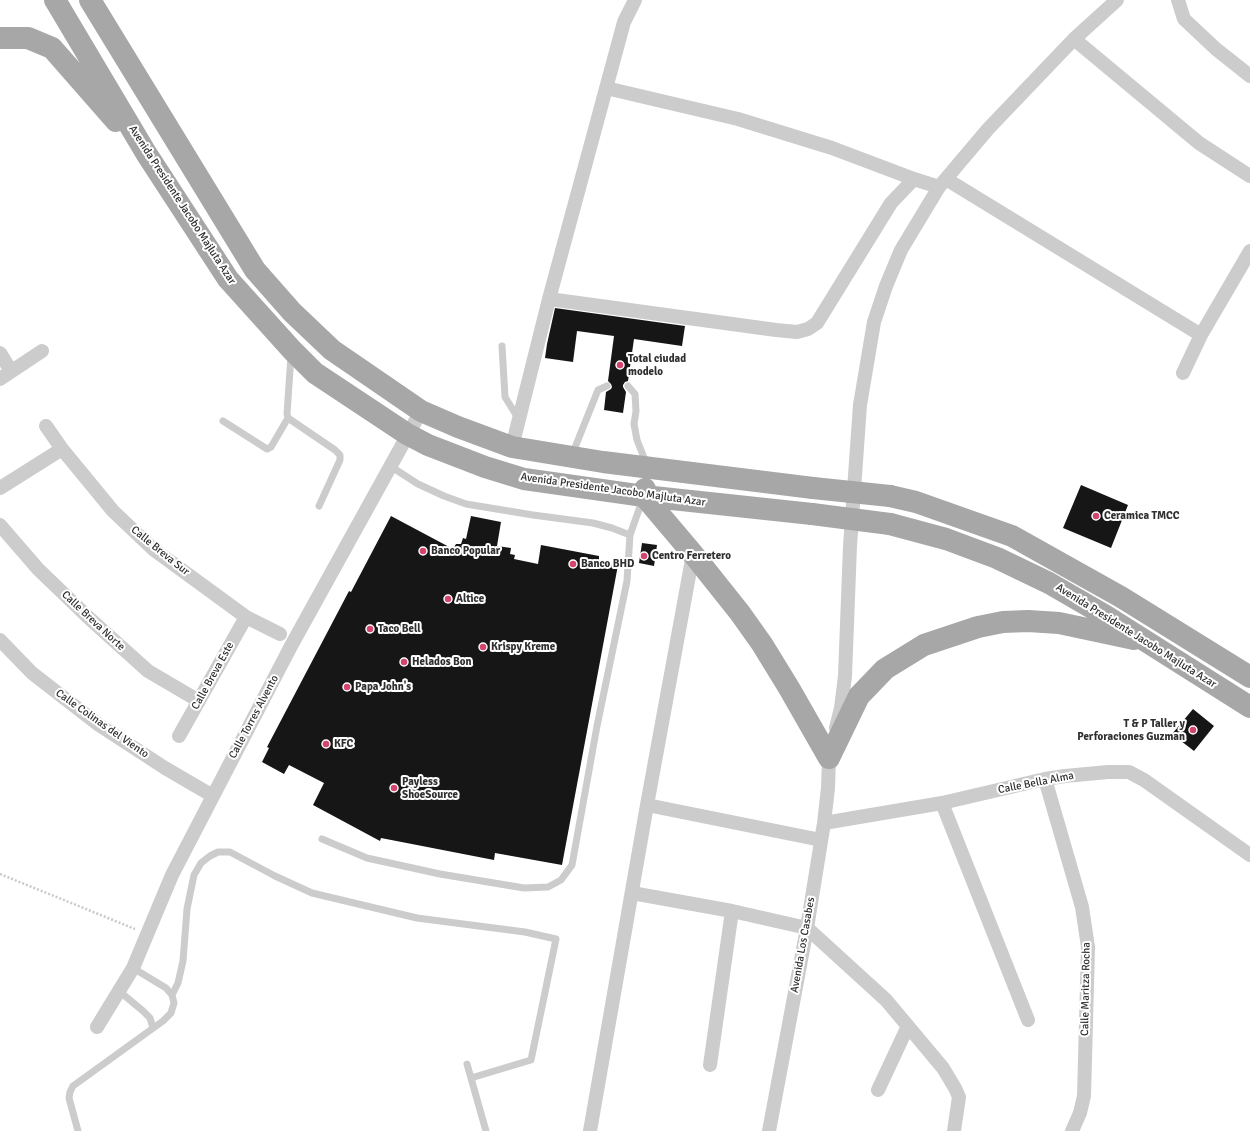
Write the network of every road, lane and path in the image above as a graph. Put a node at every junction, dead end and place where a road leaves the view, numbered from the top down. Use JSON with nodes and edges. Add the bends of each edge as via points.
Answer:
{"nodes":[{"id":1,"x":55,"y":0,"type":"edge"},
{"id":2,"x":90,"y":0,"type":"edge"},
{"id":3,"x":635,"y":0,"type":"edge"},
{"id":4,"x":1117,"y":0,"type":"edge"},
{"id":5,"x":1178,"y":0,"type":"edge"},
{"id":6,"x":0,"y":38,"type":"edge"},
{"id":7,"x":1074,"y":39,"type":"junction"},
{"id":8,"x":1250,"y":76,"type":"edge"},
{"id":9,"x":606,"y":88,"type":"junction"},
{"id":10,"x":146,"y":153,"type":"junction"},
{"id":11,"x":1250,"y":176,"type":"edge"},
{"id":12,"x":914,"y":179,"type":"junction"},
{"id":13,"x":943,"y":183,"type":"junction"},
{"id":14,"x":1250,"y":251,"type":"edge"},
{"id":15,"x":549,"y":299,"type":"junction"},
{"id":16,"x":1201,"y":335,"type":"junction"},
{"id":17,"x":502,"y":346,"type":"dead end"},
{"id":18,"x":292,"y":350,"type":"junction"},
{"id":19,"x":42,"y":351,"type":"dead end"},
{"id":20,"x":0,"y":353,"type":"edge"},
{"id":21,"x":1183,"y":373,"type":"dead end"},
{"id":22,"x":6,"y":375,"type":"edge"},
{"id":23,"x":607,"y":386,"type":"dead end"},
{"id":24,"x":628,"y":386,"type":"dead end"},
{"id":25,"x":421,"y":411,"type":"junction"},
{"id":26,"x":288,"y":418,"type":"junction"},
{"id":27,"x":519,"y":420,"type":"junction"},
{"id":28,"x":223,"y":422,"type":"dead end"},
{"id":29,"x":46,"y":426,"type":"dead end"},
{"id":30,"x":407,"y":434,"type":"junction"},
{"id":31,"x":512,"y":448,"type":"junction"},
{"id":32,"x":62,"y":449,"type":"junction"},
{"id":33,"x":571,"y":457,"type":"junction"},
{"id":34,"x":390,"y":466,"type":"junction"},
{"id":35,"x":648,"y":468,"type":"junction"},
{"id":36,"x":0,"y":488,"type":"edge"},
{"id":37,"x":644,"y":496,"type":"junction"},
{"id":38,"x":319,"y":506,"type":"dead end"},
{"id":39,"x":0,"y":525,"type":"edge"},
{"id":40,"x":630,"y":535,"type":"junction"},
{"id":41,"x":694,"y":554,"type":"junction"},
{"id":42,"x":246,"y":617,"type":"junction"},
{"id":43,"x":280,"y":634,"type":"dead end"},
{"id":44,"x":0,"y":640,"type":"edge"},
{"id":45,"x":1149,"y":643,"type":"junction"},
{"id":46,"x":1250,"y":677,"type":"edge"},
{"id":47,"x":199,"y":701,"type":"junction"},
{"id":48,"x":1250,"y":707,"type":"edge"},
{"id":49,"x":179,"y":736,"type":"dead end"},
{"id":50,"x":829,"y":758,"type":"junction"},
{"id":51,"x":1045,"y":779,"type":"junction"},
{"id":52,"x":213,"y":796,"type":"junction"},
{"id":53,"x":942,"y":804,"type":"junction"},
{"id":54,"x":647,"y":805,"type":"junction"},
{"id":55,"x":824,"y":823,"type":"junction"},
{"id":56,"x":322,"y":839,"type":"dead end"},
{"id":57,"x":821,"y":840,"type":"junction"},
{"id":58,"x":1250,"y":855,"type":"edge"},
{"id":59,"x":0,"y":874,"type":"edge"},
{"id":60,"x":632,"y":892,"type":"junction"},
{"id":61,"x":732,"y":911,"type":"junction"},
{"id":62,"x":807,"y":928,"type":"junction"},
{"id":63,"x":147,"y":934,"type":"junction"},
{"id":64,"x":133,"y":968,"type":"junction"},
{"id":65,"x":119,"y":991,"type":"junction"},
{"id":66,"x":172,"y":995,"type":"junction"},
{"id":67,"x":1028,"y":1020,"type":"dead end"},
{"id":68,"x":908,"y":1026,"type":"junction"},
{"id":69,"x":97,"y":1027,"type":"dead end"},
{"id":70,"x":153,"y":1028,"type":"junction"},
{"id":71,"x":467,"y":1064,"type":"dead end"},
{"id":72,"x":710,"y":1064,"type":"dead end"},
{"id":73,"x":471,"y":1078,"type":"junction"},
{"id":74,"x":878,"y":1090,"type":"dead end"},
{"id":75,"x":78,"y":1131,"type":"edge"},
{"id":76,"x":486,"y":1131,"type":"edge"},
{"id":77,"x":590,"y":1131,"type":"edge"},
{"id":78,"x":769,"y":1131,"type":"edge"},
{"id":79,"x":954,"y":1131,"type":"edge"},
{"id":80,"x":1072,"y":1131,"type":"edge"}],
"edges":[{"from":1,"to":10,"type":"main road","name":"Avenida Presidente Jacobo Majluta Azar"},
{"from":2,"to":25,"type":"main road","name":"Avenida Presidente Jacobo Majluta Azar","via":[[255,270],[292,312],[332,350]]},
{"from":3,"to":9,"type":"street","via":[[624,22]]},
{"from":4,"to":7,"type":"street","name":"Avenida Los Casabes"},
{"from":5,"to":8,"type":"street","via":[[1184,19]]},
{"from":6,"to":10,"type":"main road","via":[[28,38],[52,48]]},
{"from":7,"to":11,"type":"street","via":[[1199,143]]},
{"from":7,"to":13,"type":"street","name":"Avenida Los Casabes","via":[[988,129]]},
{"from":9,"to":12,"type":"street","via":[[738,119],[832,148]]},
{"from":9,"to":15,"type":"street"},
{"from":10,"to":18,"type":"main road","name":"Avenida Presidente Jacobo Majluta Azar","via":[[228,278]]},
{"from":12,"to":13,"type":"street"},
{"from":12,"to":15,"type":"street","via":[[891,203],[817,323],[808,329],[797,332],[776,330]]},
{"from":13,"to":16,"type":"street"},
{"from":13,"to":50,"type":"street","name":"Avenida Los Casabes","via":[[901,250],[874,322],[860,405],[850,546],[845,676],[841,708]]},
{"from":14,"to":16,"type":"street"},
{"from":15,"to":27,"type":"street"},
{"from":16,"to":21,"type":"street"},
{"from":17,"to":27,"type":"lane","via":[[506,396]]},
{"from":18,"to":26,"type":"lane"},
{"from":18,"to":30,"type":"main road","name":"Avenida Presidente Jacobo Majluta Azar","via":[[316,373]]},
{"from":19,"to":22,"type":"street"},
{"from":20,"to":22,"type":"street"},
{"from":23,"to":33,"type":"lane","via":[[598,390]]},
{"from":24,"to":35,"type":"lane","via":[[635,394],[634,424]]},
{"from":25,"to":30,"type":"street","name":"Calle Torres Alvento"},
{"from":25,"to":31,"type":"main road","name":"Avenida Presidente Jacobo Majluta Azar"},
{"from":26,"to":28,"type":"lane","via":[[267,449]]},
{"from":26,"to":38,"type":"lane","via":[[340,455]]},
{"from":27,"to":31,"type":"street"},
{"from":29,"to":32,"type":"street","name":"Calle Breva Sur"},
{"from":30,"to":34,"type":"street","name":"Calle Torres Alvento"},
{"from":30,"to":37,"type":"main road","name":"Avenida Presidente Jacobo Majluta Azar","via":[[524,479]]},
{"from":31,"to":33,"type":"main road","name":"Avenida Presidente Jacobo Majluta Azar"},
{"from":32,"to":36,"type":"street"},
{"from":32,"to":42,"type":"street","name":"Calle Breva Sur","via":[[113,511],[153,549]]},
{"from":33,"to":35,"type":"main road","name":"Avenida Presidente Jacobo Majluta Azar"},
{"from":34,"to":40,"type":"lane","via":[[418,484],[466,504],[593,523]]},
{"from":34,"to":52,"type":"street","name":"Calle Torres Alvento","via":[[291,646]]},
{"from":35,"to":37,"type":"main road"},
{"from":35,"to":46,"type":"main road","name":"Avenida Presidente Jacobo Majluta Azar","bridge":true,"via":[[890,496],[923,504],[1012,536],[1121,596]]},
{"from":37,"to":40,"type":"lane"},
{"from":37,"to":41,"type":"main road"},
{"from":37,"to":45,"type":"main road","name":"Avenida Presidente Jacobo Majluta Azar","bridge":true,"via":[[890,524],[946,539],[997,558],[1049,583]]},
{"from":39,"to":47,"type":"street","name":"Calle Breva Norte","via":[[38,569],[142,666]]},
{"from":40,"to":56,"type":"lane","via":[[627,581],[596,726],[572,865],[561,880],[548,887],[524,888],[366,858]]},
{"from":41,"to":50,"type":"main road","via":[[762,644]]},
{"from":41,"to":54,"type":"street"},
{"from":42,"to":43,"type":"street","name":"Calle Breva Sur"},
{"from":42,"to":47,"type":"street","name":"Calle Breva Este"},
{"from":44,"to":52,"type":"street","name":"Calle Colinas del Viento","via":[[32,673],[100,725]]},
{"from":45,"to":48,"type":"main road","name":"Avenida Presidente Jacobo Majluta Azar"},
{"from":45,"to":50,"type":"main road","via":[[1059,623],[1028,621],[978,627],[924,645],[885,669],[860,696]]},
{"from":47,"to":49,"type":"street","name":"Calle Breva Este"},
{"from":50,"to":55,"type":"street","name":"Avenida Los Casabes"},
{"from":51,"to":53,"type":"street","name":"Calle Bella Alma"},
{"from":51,"to":58,"type":"street","name":"Calle Bella Alma","via":[[1129,772]]},
{"from":51,"to":80,"type":"street","name":"Calle Maritza Rocha","via":[[1082,907],[1088,947],[1084,1096]]},
{"from":52,"to":63,"type":"street","name":"Calle Torres Alvento","via":[[172,875]]},
{"from":53,"to":55,"type":"street","name":"Calle Bella Alma"},
{"from":53,"to":67,"type":"street"},
{"from":54,"to":57,"type":"street"},
{"from":54,"to":60,"type":"street"},
{"from":55,"to":57,"type":"street","name":"Avenida Los Casabes"},
{"from":57,"to":62,"type":"street","name":"Avenida Los Casabes"},
{"from":59,"to":63,"type":"path"},
{"from":60,"to":61,"type":"street"},
{"from":60,"to":77,"type":"street"},
{"from":61,"to":62,"type":"street"},
{"from":61,"to":72,"type":"street"},
{"from":62,"to":68,"type":"street","via":[[886,1000]]},
{"from":62,"to":78,"type":"street","name":"Avenida Los Casabes"},
{"from":63,"to":64,"type":"street","name":"Calle Torres Alvento"},
{"from":64,"to":65,"type":"street","name":"Calle Torres Alvento"},
{"from":64,"to":66,"type":"lane","via":[[166,988]]},
{"from":65,"to":69,"type":"street","name":"Calle Torres Alvento"},
{"from":65,"to":70,"type":"lane","via":[[143,1010],[150,1018]]},
{"from":66,"to":70,"type":"lane","via":[[174,1003],[171,1013]]},
{"from":66,"to":73,"type":"lane","via":[[183,962],[187,909],[194,875],[201,863],[218,852],[230,852],[312,893],[417,918],[525,932],[556,939],[531,1060]]},
{"from":68,"to":74,"type":"street"},
{"from":68,"to":79,"type":"street","via":[[956,1088],[959,1097]]},
{"from":70,"to":75,"type":"lane","via":[[73,1086],[69,1098]]},
{"from":71,"to":73,"type":"lane"},
{"from":73,"to":76,"type":"lane"}]}
